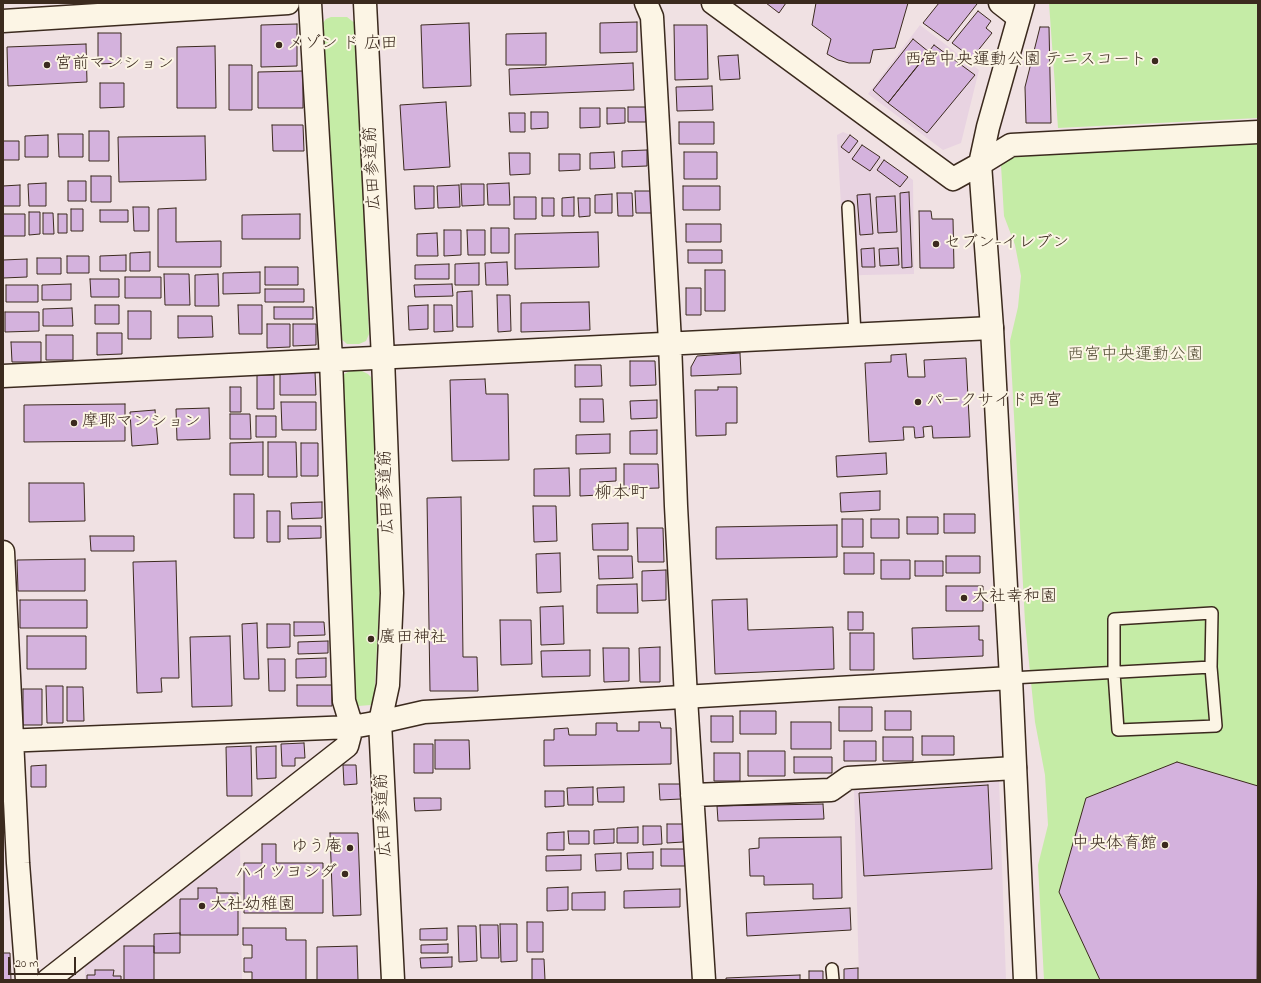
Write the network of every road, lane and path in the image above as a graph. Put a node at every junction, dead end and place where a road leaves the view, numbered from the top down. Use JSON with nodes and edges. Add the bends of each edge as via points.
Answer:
{"nodes":[{"id":1,"x":288,"y":3,"type":"edge"},
{"id":2,"x":310,"y":3,"type":"edge"},
{"id":3,"x":365,"y":3,"type":"edge"},
{"id":4,"x":646,"y":3,"type":"edge"},
{"id":5,"x":714,"y":3,"type":"edge"},
{"id":6,"x":1000,"y":3,"type":"edge"},
{"id":7,"x":1021,"y":10,"type":"edge"},
{"id":8,"x":3,"y":21,"type":"edge"},
{"id":9,"x":1258,"y":132,"type":"edge"},
{"id":10,"x":980,"y":164,"type":"junction"},
{"id":11,"x":848,"y":207,"type":"dead end"},
{"id":12,"x":992,"y":328,"type":"junction"},
{"id":13,"x":855,"y":334,"type":"junction"},
{"id":14,"x":670,"y":342,"type":"junction"},
{"id":15,"x":383,"y":358,"type":"junction"},
{"id":16,"x":331,"y":359,"type":"junction"},
{"id":17,"x":3,"y":376,"type":"edge"},
{"id":18,"x":3,"y":552,"type":"edge"},
{"id":19,"x":1211,"y":667,"type":"junction"},
{"id":20,"x":1114,"y":673,"type":"junction"},
{"id":21,"x":1011,"y":678,"type":"junction"},
{"id":22,"x":686,"y":698,"type":"junction"},
{"id":23,"x":380,"y":722,"type":"junction"},
{"id":24,"x":352,"y":727,"type":"junction"},
{"id":25,"x":8,"y":741,"type":"edge"},
{"id":26,"x":1015,"y":768,"type":"junction"},
{"id":27,"x":692,"y":795,"type":"junction"},
{"id":28,"x":10,"y":864,"type":"edge"},
{"id":29,"x":27,"y":980,"type":"edge"},
{"id":30,"x":48,"y":980,"type":"edge"},
{"id":31,"x":393,"y":980,"type":"edge"},
{"id":32,"x":704,"y":980,"type":"edge"},
{"id":33,"x":1025,"y":980,"type":"edge"}],
"edges":[{"from":1,"to":8,"type":"street"},
{"from":2,"to":16,"type":"street"},
{"from":3,"to":15,"type":"street","name":"広田参道筋"},
{"from":4,"to":14,"type":"street","via":[[652,18]]},
{"from":5,"to":10,"type":"street","via":[[953,179]]},
{"from":6,"to":7,"type":"street"},
{"from":7,"to":10,"type":"street"},
{"from":9,"to":10,"type":"street","via":[[1011,145]]},
{"from":10,"to":12,"type":"street"},
{"from":11,"to":13,"type":"lane"},
{"from":12,"to":13,"type":"street"},
{"from":12,"to":21,"type":"street"},
{"from":13,"to":14,"type":"street"},
{"from":14,"to":15,"type":"street"},
{"from":14,"to":22,"type":"street"},
{"from":15,"to":16,"type":"street"},
{"from":15,"to":23,"type":"street","name":"広田参道筋","via":[[392,593],[388,685]]},
{"from":16,"to":17,"type":"street"},
{"from":16,"to":24,"type":"street","via":[[344,700]]},
{"from":18,"to":25,"type":"street"},
{"from":19,"to":20,"type":"lane"},
{"from":19,"to":20,"type":"lane","via":[[1212,613],[1114,619]]},
{"from":19,"to":20,"type":"lane","via":[[1216,726],[1118,730]]},
{"from":20,"to":21,"type":"lane"},
{"from":21,"to":22,"type":"street"},
{"from":21,"to":26,"type":"street"},
{"from":22,"to":23,"type":"street","via":[[424,712]]},
{"from":22,"to":27,"type":"street"},
{"from":23,"to":24,"type":"street"},
{"from":23,"to":31,"type":"street","name":"広田参道筋"},
{"from":24,"to":25,"type":"street"},
{"from":24,"to":30,"type":"street","via":[[346,746]]},
{"from":25,"to":28,"type":"street"},
{"from":26,"to":27,"type":"street","via":[[848,778],[831,790]]},
{"from":26,"to":33,"type":"street"},
{"from":27,"to":32,"type":"street"},
{"from":28,"to":29,"type":"street"}]}
